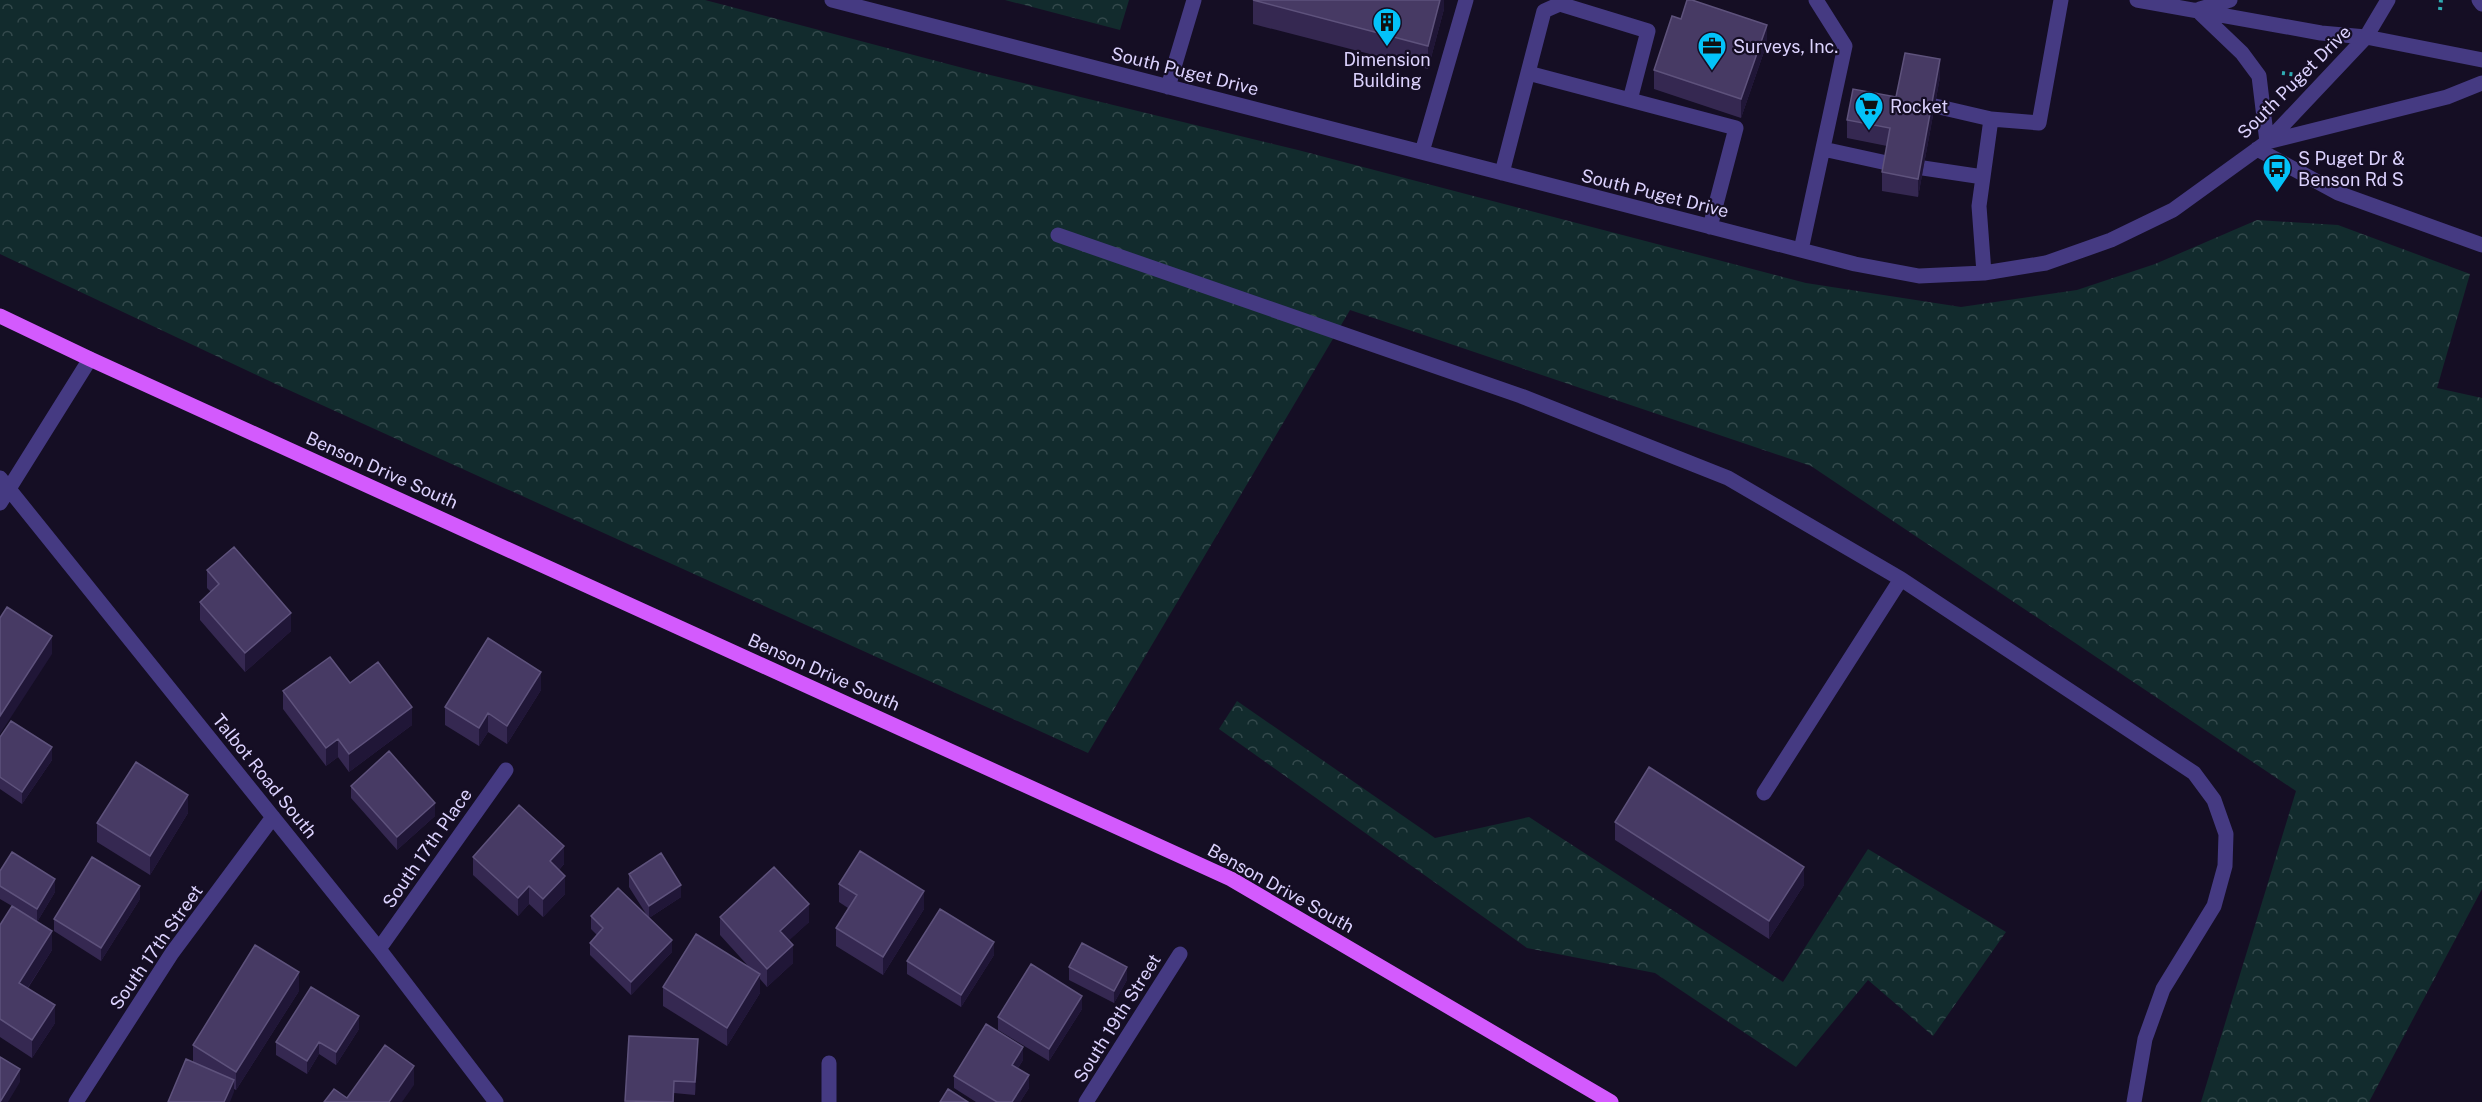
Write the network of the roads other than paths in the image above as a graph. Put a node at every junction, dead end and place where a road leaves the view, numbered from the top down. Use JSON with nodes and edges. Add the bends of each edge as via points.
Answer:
{"nodes":[{"id":1,"x":832,"y":0,"type":"edge"},
{"id":2,"x":1194,"y":0,"type":"edge"},
{"id":3,"x":1466,"y":0,"type":"edge"},
{"id":4,"x":1816,"y":0,"type":"edge"},
{"id":5,"x":2061,"y":0,"type":"edge"},
{"id":6,"x":2137,"y":0,"type":"edge"},
{"id":7,"x":2230,"y":0,"type":"edge"},
{"id":8,"x":2388,"y":0,"type":"edge"},
{"id":9,"x":2479,"y":0,"type":"edge"},
{"id":10,"x":2482,"y":4,"type":"edge"},
{"id":11,"x":2198,"y":10,"type":"junction"},
{"id":12,"x":2366,"y":37,"type":"junction"},
{"id":13,"x":2482,"y":60,"type":"edge"},
{"id":14,"x":1528,"y":73,"type":"junction"},
{"id":15,"x":2482,"y":83,"type":"edge"},
{"id":16,"x":1168,"y":87,"type":"junction"},
{"id":17,"x":1630,"y":100,"type":"junction"},
{"id":18,"x":1935,"y":106,"type":"edge"},
{"id":19,"x":1992,"y":119,"type":"junction"},
{"id":20,"x":2262,"y":146,"type":"junction"},
{"id":21,"x":1823,"y":149,"type":"junction"},
{"id":22,"x":1422,"y":152,"type":"junction"},
{"id":23,"x":1887,"y":163,"type":"edge"},
{"id":24,"x":1923,"y":168,"type":"edge"},
{"id":25,"x":1502,"y":173,"type":"junction"},
{"id":26,"x":1983,"y":177,"type":"junction"},
{"id":27,"x":1710,"y":227,"type":"junction"},
{"id":28,"x":1058,"y":235,"type":"dead end"},
{"id":29,"x":2482,"y":245,"type":"edge"},
{"id":30,"x":1801,"y":250,"type":"junction"},
{"id":31,"x":1984,"y":273,"type":"junction"},
{"id":32,"x":0,"y":316,"type":"edge"},
{"id":33,"x":90,"y":359,"type":"junction"},
{"id":34,"x":5,"y":483,"type":"edge"},
{"id":35,"x":0,"y":503,"type":"edge"},
{"id":36,"x":1901,"y":579,"type":"junction"},
{"id":37,"x":506,"y":770,"type":"dead end"},
{"id":38,"x":1764,"y":793,"type":"dead end"},
{"id":39,"x":273,"y":817,"type":"junction"},
{"id":40,"x":379,"y":949,"type":"junction"},
{"id":41,"x":1180,"y":954,"type":"dead end"},
{"id":42,"x":828,"y":1063,"type":"dead end"},
{"id":43,"x":76,"y":1102,"type":"edge"},
{"id":44,"x":496,"y":1102,"type":"edge"},
{"id":45,"x":829,"y":1102,"type":"edge"},
{"id":46,"x":1086,"y":1102,"type":"edge"},
{"id":47,"x":1611,"y":1102,"type":"edge"},
{"id":48,"x":2134,"y":1102,"type":"edge"}],
"edges":[{"from":1,"to":16,"type":"street","name":"South Puget Drive"},
{"from":2,"to":16,"type":"street"},
{"from":3,"to":22,"type":"street"},
{"from":4,"to":21,"type":"street","via":[[1845,46],[1842,89]]},
{"from":5,"to":19,"type":"street","via":[[2038,123]]},
{"from":6,"to":11,"type":"street"},
{"from":7,"to":11,"type":"street"},
{"from":8,"to":12,"type":"street","name":"South Puget Drive"},
{"from":9,"to":10,"type":"street"},
{"from":11,"to":12,"type":"street","via":[[2321,33]]},
{"from":11,"to":20,"type":"street","via":[[2242,53],[2259,76]]},
{"from":12,"to":13,"type":"street"},
{"from":12,"to":20,"type":"street","name":"South Puget Drive"},
{"from":14,"to":17,"type":"street"},
{"from":14,"to":17,"type":"street","via":[[1544,11],[1560,4],[1648,31]]},
{"from":14,"to":25,"type":"street"},
{"from":15,"to":20,"type":"street","via":[[2447,97]]},
{"from":16,"to":22,"type":"street","name":"South Puget Drive"},
{"from":17,"to":27,"type":"street","via":[[1736,128]]},
{"from":18,"to":19,"type":"street"},
{"from":19,"to":26,"type":"street"},
{"from":20,"to":29,"type":"street","via":[[2338,193]]},
{"from":20,"to":31,"type":"street","name":"South Puget Drive","via":[[2173,210],[2111,240],[2046,263]]},
{"from":21,"to":23,"type":"street"},
{"from":21,"to":30,"type":"street"},
{"from":22,"to":25,"type":"street","name":"South Puget Drive"},
{"from":24,"to":26,"type":"street"},
{"from":25,"to":27,"type":"street","name":"South Puget Drive"},
{"from":26,"to":31,"type":"street","via":[[1979,206]]},
{"from":27,"to":30,"type":"street","name":"South Puget Drive"},
{"from":28,"to":36,"type":"street","via":[[1521,396],[1728,478]]},
{"from":30,"to":31,"type":"street","name":"South Puget Drive","via":[[1919,276]]},
{"from":32,"to":33,"type":"main road","name":"Benson Drive South"},
{"from":33,"to":34,"type":"street"},
{"from":33,"to":47,"type":"main road","name":"Benson Drive South","via":[[1231,879]]},
{"from":34,"to":35,"type":"street"},
{"from":34,"to":39,"type":"street","name":"Talbot Road South"},
{"from":36,"to":38,"type":"street"},
{"from":36,"to":48,"type":"street","via":[[2194,773],[2214,800],[2226,834],[2225,866],[2214,906],[2163,989],[2145,1039]]},
{"from":37,"to":40,"type":"street","name":"South 17th Place"},
{"from":39,"to":40,"type":"street","name":"Talbot Road South"},
{"from":39,"to":43,"type":"street","name":"South 17th Street","via":[[172,953]]},
{"from":40,"to":44,"type":"street","name":"Talbot Road South"},
{"from":41,"to":46,"type":"street","name":"South 19th Street"},
{"from":42,"to":45,"type":"street"}]}
